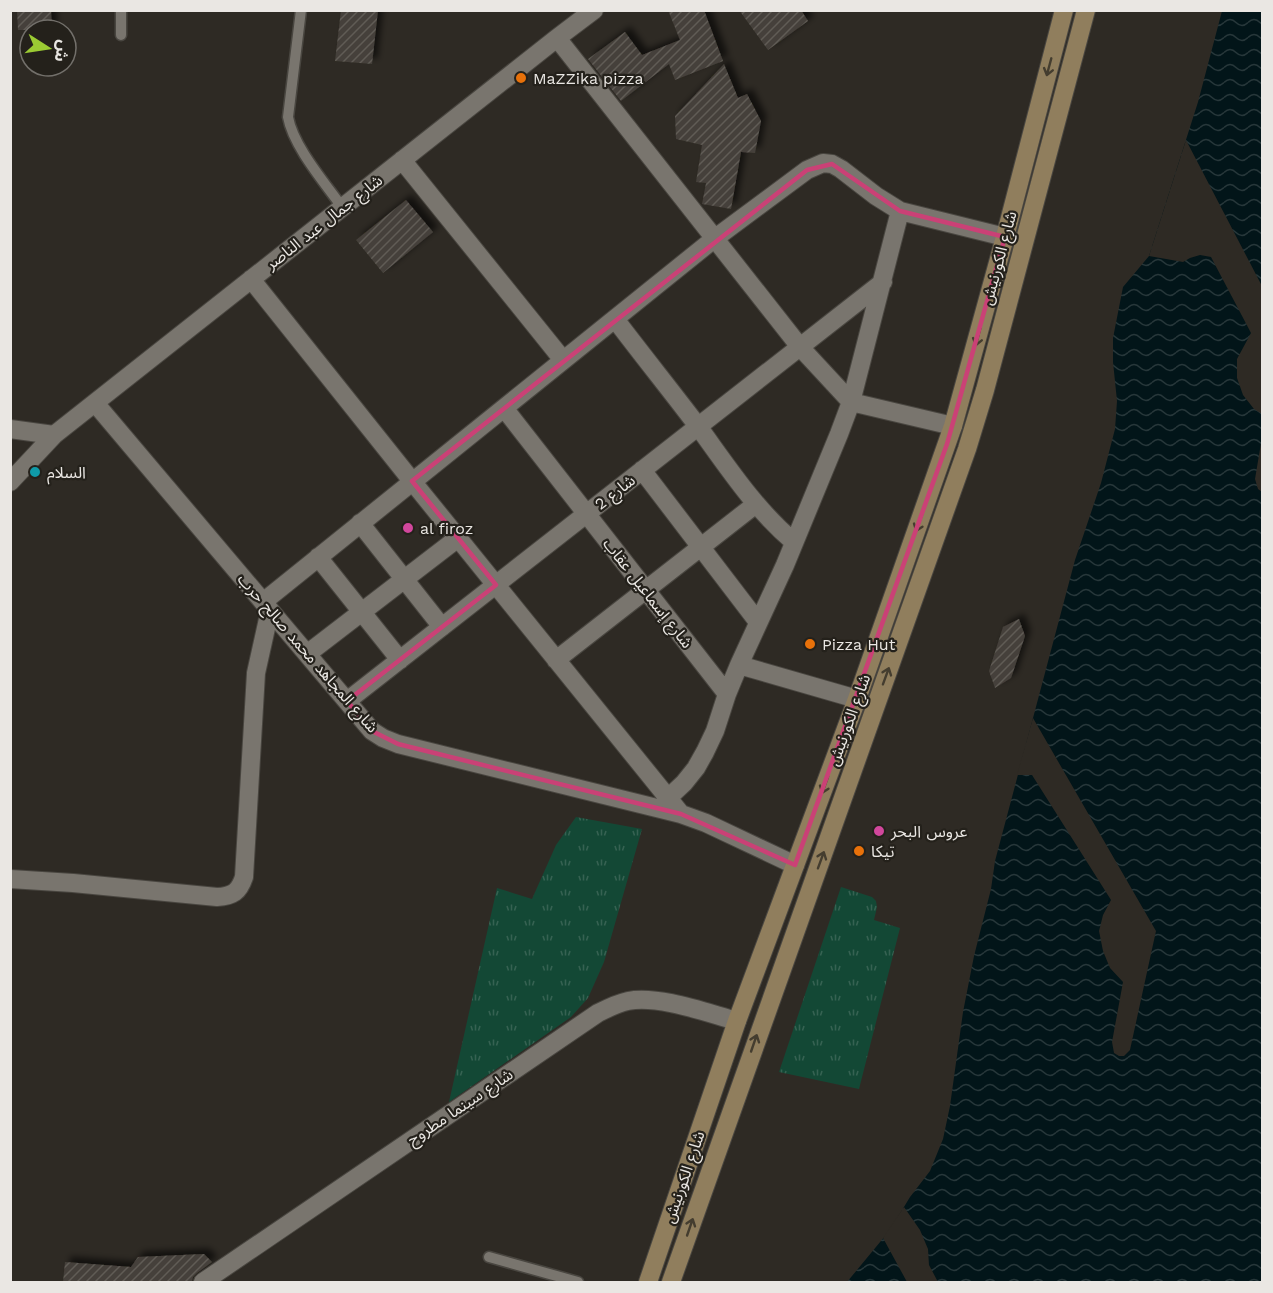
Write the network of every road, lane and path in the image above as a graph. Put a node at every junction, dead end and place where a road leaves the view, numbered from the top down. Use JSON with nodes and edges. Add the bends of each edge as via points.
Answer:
{"nodes":[{"id":1,"x":121,"y":10,"type":"edge"},
{"id":2,"x":301,"y":10,"type":"edge"},
{"id":3,"x":594,"y":10,"type":"edge"},
{"id":4,"x":1064,"y":10,"type":"edge"},
{"id":5,"x":1086,"y":10,"type":"edge"},
{"id":6,"x":121,"y":35,"type":"dead end"},
{"id":7,"x":556,"y":38,"type":"junction"},
{"id":8,"x":402,"y":160,"type":"junction"},
{"id":9,"x":342,"y":207,"type":"junction"},
{"id":10,"x":900,"y":211,"type":"junction"},
{"id":11,"x":1005,"y":237,"type":"junction"},
{"id":12,"x":714,"y":238,"type":"junction"},
{"id":13,"x":251,"y":279,"type":"junction"},
{"id":14,"x":883,"y":282,"type":"junction"},
{"id":15,"x":615,"y":319,"type":"junction"},
{"id":16,"x":800,"y":347,"type":"junction"},
{"id":17,"x":563,"y":360,"type":"junction"},
{"id":18,"x":851,"y":402,"type":"junction"},
{"id":19,"x":95,"y":403,"type":"junction"},
{"id":20,"x":504,"y":408,"type":"junction"},
{"id":21,"x":953,"y":426,"type":"junction"},
{"id":22,"x":698,"y":427,"type":"junction"},
{"id":23,"x":10,"y":429,"type":"edge"},
{"id":24,"x":54,"y":435,"type":"junction"},
{"id":25,"x":642,"y":470,"type":"junction"},
{"id":26,"x":412,"y":481,"type":"junction"},
{"id":27,"x":10,"y":482,"type":"edge"},
{"id":28,"x":756,"y":504,"type":"junction"},
{"id":29,"x":587,"y":514,"type":"junction"},
{"id":30,"x":360,"y":523,"type":"junction"},
{"id":31,"x":458,"y":538,"type":"junction"},
{"id":32,"x":794,"y":542,"type":"junction"},
{"id":33,"x":701,"y":547,"type":"junction"},
{"id":34,"x":318,"y":557,"type":"junction"},
{"id":35,"x":405,"y":579,"type":"junction"},
{"id":36,"x":496,"y":585,"type":"junction"},
{"id":37,"x":646,"y":590,"type":"junction"},
{"id":38,"x":266,"y":606,"type":"junction"},
{"id":39,"x":362,"y":612,"type":"junction"},
{"id":40,"x":758,"y":622,"type":"junction"},
{"id":41,"x":442,"y":627,"type":"junction"},
{"id":42,"x":307,"y":654,"type":"junction"},
{"id":43,"x":400,"y":660,"type":"junction"},
{"id":44,"x":556,"y":660,"type":"junction"},
{"id":45,"x":739,"y":665,"type":"junction"},
{"id":46,"x":727,"y":694,"type":"junction"},
{"id":47,"x":857,"y":699,"type":"junction"},
{"id":48,"x":347,"y":701,"type":"junction"},
{"id":49,"x":668,"y":798,"type":"junction"},
{"id":50,"x":681,"y":814,"type":"junction"},
{"id":51,"x":795,"y":865,"type":"junction"},
{"id":52,"x":10,"y":879,"type":"edge"},
{"id":53,"x":737,"y":1021,"type":"junction"},
{"id":54,"x":489,"y":1257,"type":"dead end"},
{"id":55,"x":203,"y":1282,"type":"edge"},
{"id":56,"x":578,"y":1282,"type":"edge"},
{"id":57,"x":648,"y":1282,"type":"edge"},
{"id":58,"x":671,"y":1282,"type":"edge"}],
"edges":[{"from":1,"to":6,"type":"lane"},
{"from":2,"to":9,"type":"lane","via":[[288,117],[297,143]]},
{"from":3,"to":7,"type":"street","name":"شارع جمال عبد الناصر"},
{"from":4,"to":11,"type":"street","name":"شارع الكورنيش","one_way":true},
{"from":58,"to":5,"type":"street","name":"شارع الكورنيش","one_way":true,"via":[[970,439]]},
{"from":7,"to":8,"type":"street","name":"شارع جمال عبد الناصر"},
{"from":7,"to":12,"type":"street"},
{"from":8,"to":9,"type":"street","name":"شارع جمال عبد الناصر"},
{"from":8,"to":17,"type":"street"},
{"from":9,"to":13,"type":"street","name":"شارع جمال عبد الناصر"},
{"from":10,"to":11,"type":"street"},
{"from":10,"to":12,"type":"street","via":[[841,169],[823,163],[807,170]]},
{"from":10,"to":14,"type":"street"},
{"from":11,"to":21,"type":"street","name":"شارع الكورنيش","one_way":true},
{"from":12,"to":15,"type":"street"},
{"from":12,"to":16,"type":"street"},
{"from":13,"to":19,"type":"street","name":"شارع جمال عبد الناصر"},
{"from":13,"to":26,"type":"street"},
{"from":14,"to":16,"type":"street","name":"شارع 2"},
{"from":14,"to":18,"type":"street"},
{"from":15,"to":17,"type":"street"},
{"from":15,"to":22,"type":"street"},
{"from":16,"to":18,"type":"street"},
{"from":16,"to":22,"type":"street","name":"شارع 2"},
{"from":17,"to":20,"type":"street"},
{"from":18,"to":21,"type":"street"},
{"from":18,"to":32,"type":"street"},
{"from":19,"to":24,"type":"street","name":"شارع جمال عبد الناصر"},
{"from":19,"to":38,"type":"street","name":"شارع المجاهد محمد صالح حرب"},
{"from":20,"to":26,"type":"street"},
{"from":20,"to":29,"type":"street","name":"شارع إسماعيل عقاب"},
{"from":21,"to":47,"type":"street","name":"شارع الكورنيش","one_way":true},
{"from":22,"to":25,"type":"street","name":"شارع 2"},
{"from":22,"to":28,"type":"street"},
{"from":23,"to":24,"type":"street"},
{"from":24,"to":27,"type":"street","name":"شارع جمال عبد الناصر"},
{"from":25,"to":29,"type":"street","name":"شارع 2"},
{"from":25,"to":33,"type":"street"},
{"from":26,"to":30,"type":"street"},
{"from":26,"to":31,"type":"street"},
{"from":28,"to":32,"type":"street"},
{"from":28,"to":33,"type":"street"},
{"from":29,"to":36,"type":"street","name":"شارع 2"},
{"from":29,"to":37,"type":"street","name":"شارع إسماعيل عقاب"},
{"from":30,"to":34,"type":"street"},
{"from":30,"to":35,"type":"street"},
{"from":31,"to":35,"type":"street"},
{"from":31,"to":36,"type":"street"},
{"from":32,"to":40,"type":"street"},
{"from":33,"to":37,"type":"street"},
{"from":33,"to":40,"type":"street"},
{"from":34,"to":38,"type":"street"},
{"from":34,"to":39,"type":"street"},
{"from":35,"to":39,"type":"street"},
{"from":35,"to":41,"type":"street"},
{"from":36,"to":41,"type":"street","name":"شارع 2"},
{"from":36,"to":44,"type":"street"},
{"from":37,"to":44,"type":"street"},
{"from":37,"to":46,"type":"street","name":"شارع إسماعيل عقاب"},
{"from":38,"to":42,"type":"street","name":"شارع المجاهد محمد صالح حرب"},
{"from":38,"to":52,"type":"street","via":[[256,673],[244,877],[236,892],[217,897]]},
{"from":39,"to":42,"type":"street"},
{"from":39,"to":43,"type":"street"},
{"from":40,"to":45,"type":"street"},
{"from":41,"to":43,"type":"street","name":"شارع 2"},
{"from":42,"to":48,"type":"street","name":"شارع المجاهد محمد صالح حرب"},
{"from":43,"to":48,"type":"street","name":"شارع 2"},
{"from":44,"to":49,"type":"street"},
{"from":45,"to":46,"type":"street"},
{"from":45,"to":47,"type":"street"},
{"from":46,"to":49,"type":"street","via":[[701,760]]},
{"from":47,"to":51,"type":"street","name":"شارع الكورنيش","one_way":true},
{"from":48,"to":50,"type":"street","name":"شارع المجاهد محمد صالح حرب","via":[[372,731],[398,744]]},
{"from":49,"to":50,"type":"street"},
{"from":50,"to":51,"type":"street","name":"شارع المجاهد محمد صالح حرب"},
{"from":51,"to":53,"type":"street","name":"شارع الكورنيش"},
{"from":53,"to":55,"type":"street","name":"شارع سينما مطروح","via":[[661,1001],[628,1001],[605,1009]]},
{"from":53,"to":57,"type":"street","name":"شارع الكورنيش"},
{"from":54,"to":56,"type":"lane"}]}
